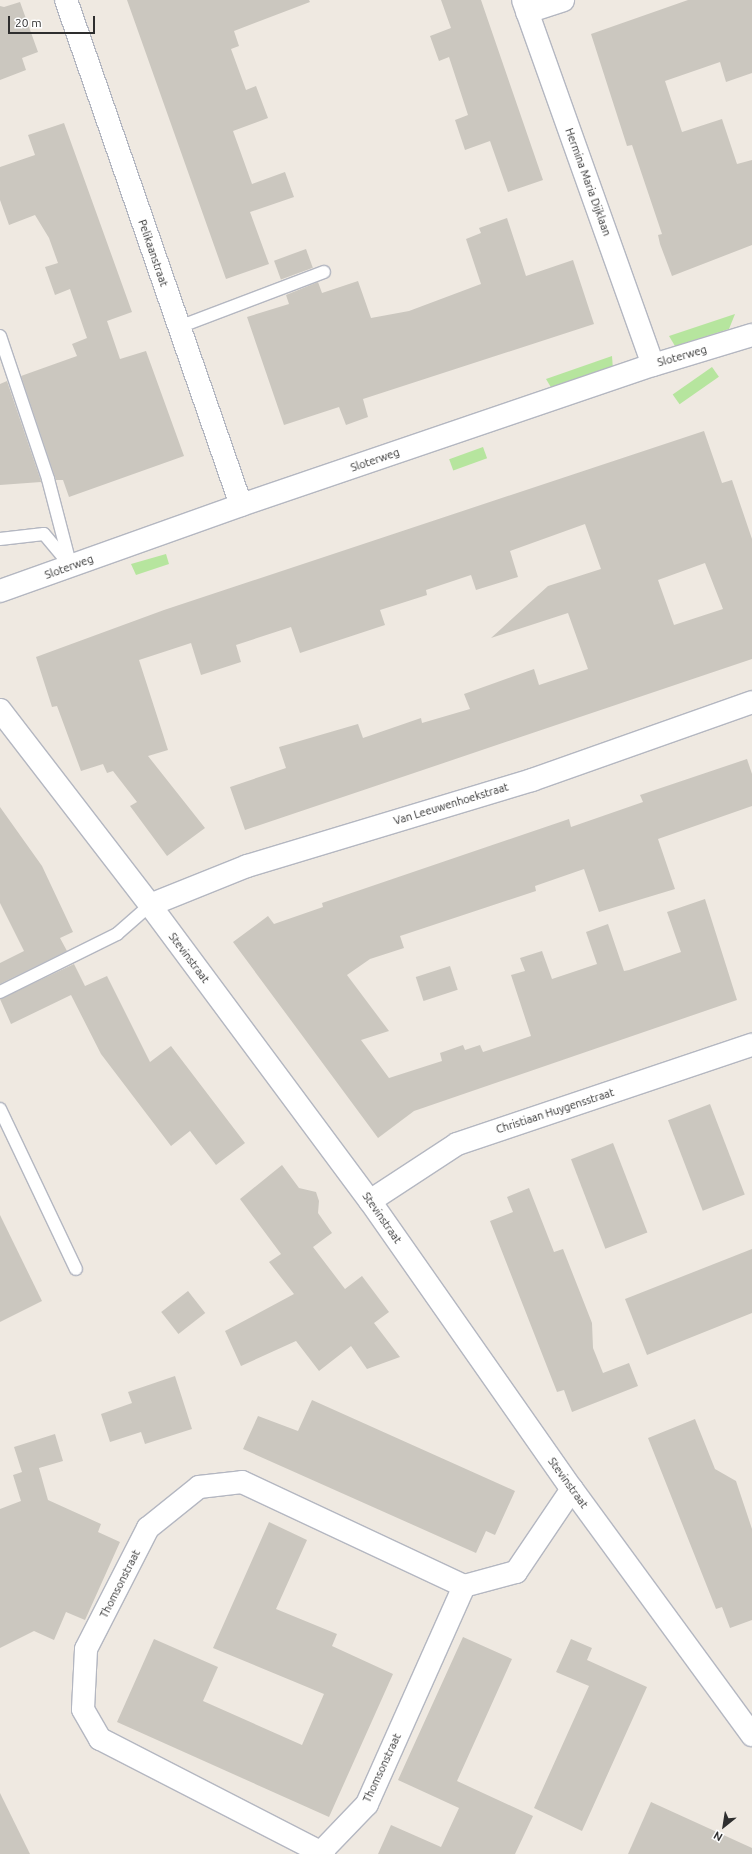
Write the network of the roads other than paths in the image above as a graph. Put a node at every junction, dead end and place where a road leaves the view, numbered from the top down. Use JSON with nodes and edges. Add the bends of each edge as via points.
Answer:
{"nodes":[{"id":1,"x":66,"y":0,"type":"edge"},
{"id":2,"x":563,"y":0,"type":"edge"},
{"id":3,"x":525,"y":6,"type":"edge"},
{"id":4,"x":324,"y":272,"type":"dead end"},
{"id":5,"x":179,"y":327,"type":"junction"},
{"id":6,"x":0,"y":336,"type":"edge"},
{"id":7,"x":751,"y":338,"type":"edge"},
{"id":8,"x":653,"y":365,"type":"junction"},
{"id":9,"x":241,"y":505,"type":"junction"},
{"id":10,"x":0,"y":539,"type":"edge"},
{"id":11,"x":71,"y":567,"type":"junction"},
{"id":12,"x":0,"y":591,"type":"edge"},
{"id":13,"x":752,"y":702,"type":"edge"},
{"id":14,"x":0,"y":710,"type":"edge"},
{"id":15,"x":150,"y":905,"type":"junction"},
{"id":16,"x":0,"y":992,"type":"edge"},
{"id":17,"x":752,"y":1045,"type":"edge"},
{"id":18,"x":0,"y":1109,"type":"edge"},
{"id":19,"x":370,"y":1201,"type":"junction"},
{"id":20,"x":76,"y":1269,"type":"dead end"},
{"id":21,"x":572,"y":1489,"type":"junction"},
{"id":22,"x":464,"y":1586,"type":"junction"},
{"id":23,"x":752,"y":1735,"type":"edge"},
{"id":24,"x":323,"y":1852,"type":"edge"}],
"edges":[{"from":1,"to":5,"type":"street","name":"Pelikaanstraat"},
{"from":2,"to":3,"type":"street"},
{"from":3,"to":8,"type":"street","name":"Hermina Maria Dijklaan"},
{"from":4,"to":5,"type":"lane"},
{"from":5,"to":9,"type":"street","name":"Pelikaanstraat"},
{"from":6,"to":11,"type":"lane","via":[[48,478]]},
{"from":7,"to":8,"type":"street","name":"Sloterweg"},
{"from":8,"to":9,"type":"street","name":"Sloterweg"},
{"from":9,"to":11,"type":"street","name":"Sloterweg"},
{"from":10,"to":11,"type":"lane","via":[[44,534]]},
{"from":11,"to":12,"type":"street","name":"Sloterweg"},
{"from":13,"to":15,"type":"street","name":"Van Leeuwenhoekstraat","via":[[532,780],[246,866]]},
{"from":14,"to":15,"type":"street","name":"Stevinstraat"},
{"from":15,"to":16,"type":"lane","via":[[117,934]]},
{"from":15,"to":19,"type":"street","name":"Stevinstraat"},
{"from":17,"to":19,"type":"street","name":"Christiaan Huygensstraat","via":[[457,1144]]},
{"from":18,"to":20,"type":"lane"},
{"from":19,"to":21,"type":"street","name":"Stevinstraat"},
{"from":21,"to":22,"type":"street","via":[[516,1572]]},
{"from":21,"to":23,"type":"street","name":"Stevinstraat"},
{"from":22,"to":24,"type":"street","name":"Thomsonstraat","via":[[368,1804]]},
{"from":22,"to":24,"type":"street","name":"Thomsonstraat","via":[[242,1482],[198,1487],[148,1528],[86,1649],[83,1709],[100,1739]]}]}
